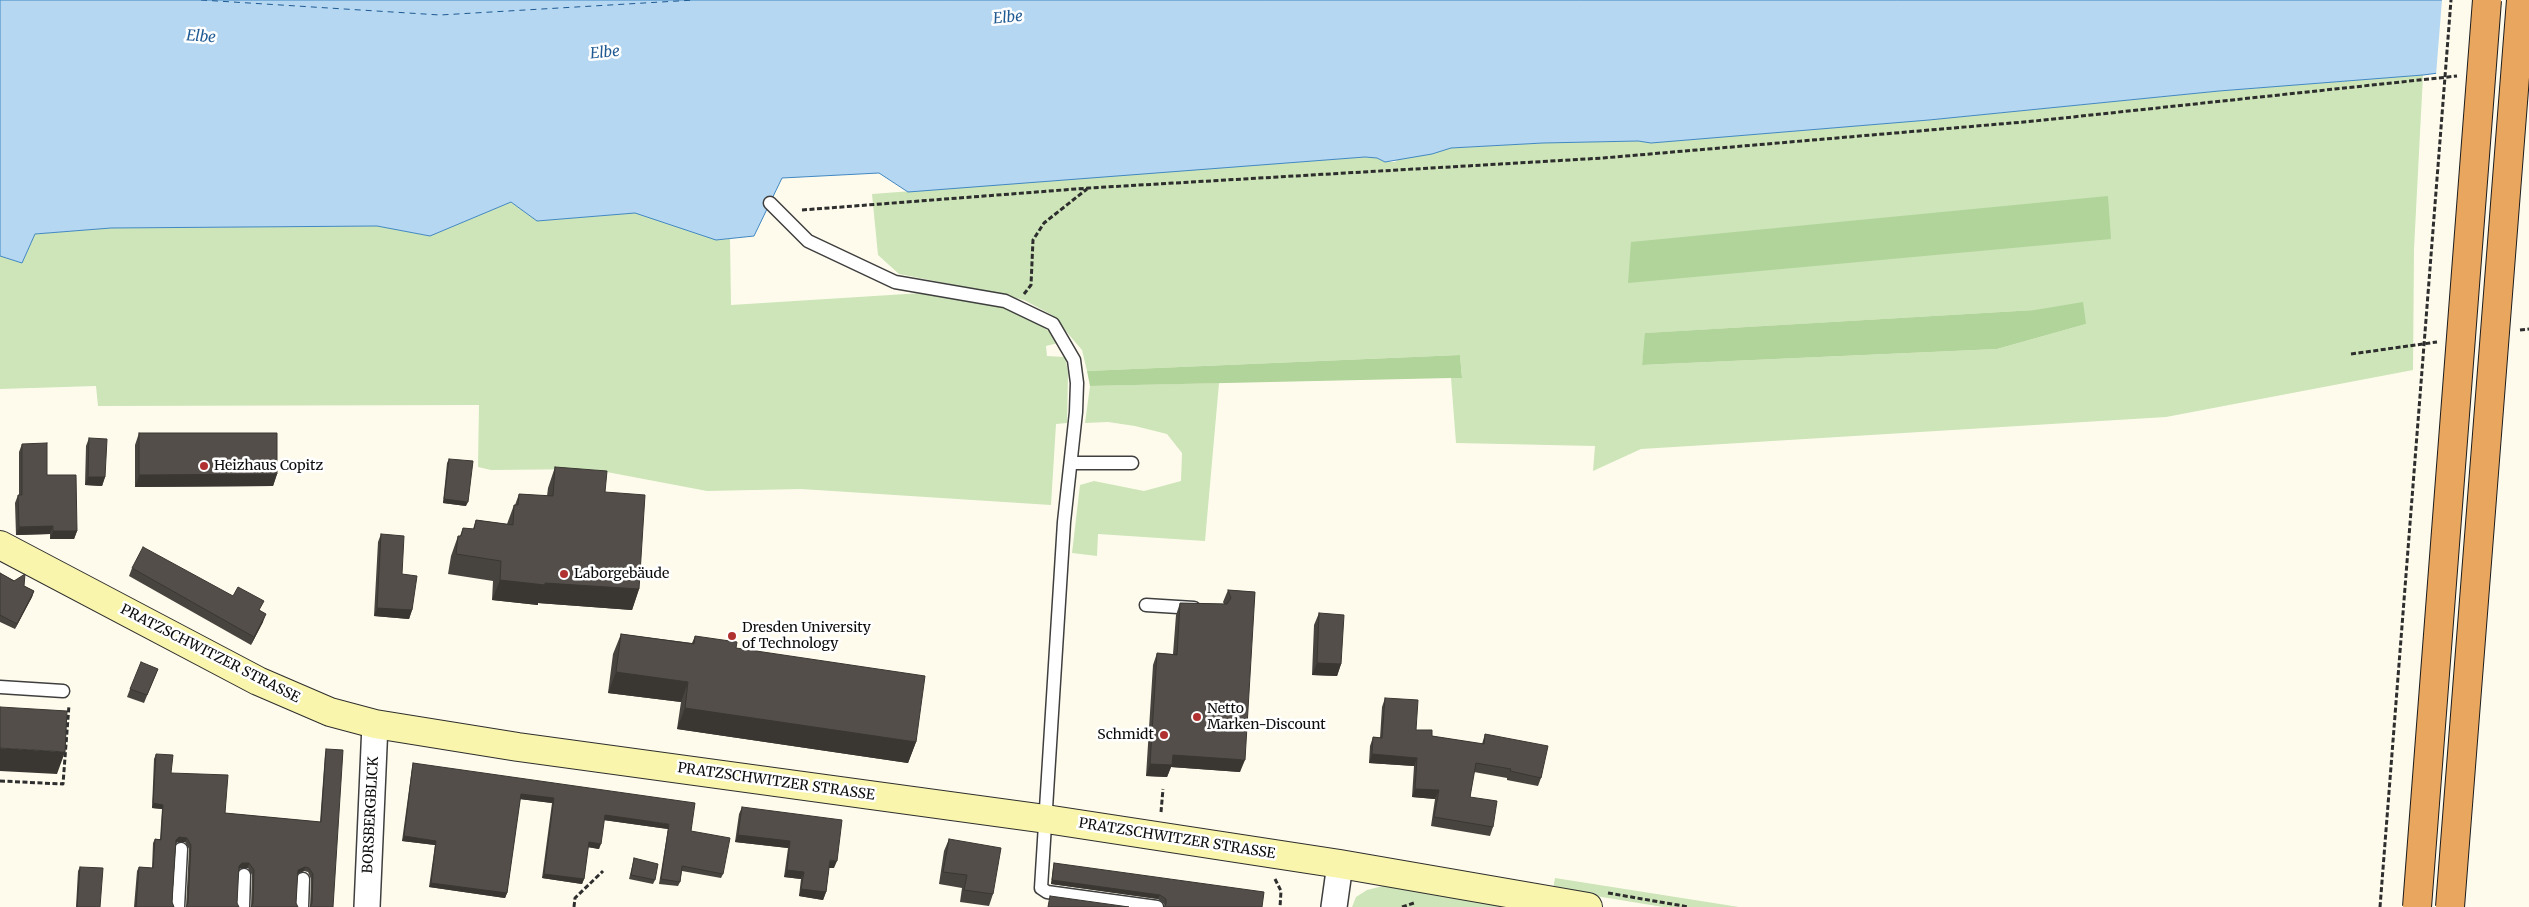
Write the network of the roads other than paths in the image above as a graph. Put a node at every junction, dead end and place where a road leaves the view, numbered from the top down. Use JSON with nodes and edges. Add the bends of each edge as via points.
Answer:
{"nodes":[{"id":1,"x":2487,"y":0,"type":"edge"},
{"id":2,"x":2522,"y":0,"type":"edge"},
{"id":3,"x":774,"y":208,"type":"road end"},
{"id":4,"x":1071,"y":463,"type":"junction"},
{"id":5,"x":1132,"y":463,"type":"dead end"},
{"id":6,"x":0,"y":545,"type":"edge"},
{"id":7,"x":1146,"y":605,"type":"dead end"},
{"id":8,"x":1210,"y":609,"type":"edge"},
{"id":9,"x":0,"y":687,"type":"edge"},
{"id":10,"x":63,"y":691,"type":"road end"},
{"id":11,"x":375,"y":724,"type":"junction"},
{"id":12,"x":1046,"y":819,"type":"junction"},
{"id":13,"x":182,"y":849,"type":"dead end"},
{"id":14,"x":1340,"y":864,"type":"junction"},
{"id":15,"x":244,"y":875,"type":"dead end"},
{"id":16,"x":303,"y":879,"type":"dead end"},
{"id":17,"x":178,"y":907,"type":"edge"},
{"id":18,"x":243,"y":907,"type":"edge"},
{"id":19,"x":302,"y":907,"type":"edge"},
{"id":20,"x":367,"y":907,"type":"edge"},
{"id":21,"x":1157,"y":907,"type":"edge"},
{"id":22,"x":1334,"y":907,"type":"edge"},
{"id":23,"x":1588,"y":907,"type":"edge"},
{"id":24,"x":2417,"y":907,"type":"edge"},
{"id":25,"x":2450,"y":907,"type":"edge"}],
"edges":[{"from":1,"to":24,"type":"highway","bridge":true},
{"from":2,"to":25,"type":"highway","bridge":true},
{"from":3,"to":4,"type":"lane","via":[[808,241],[895,282],[1004,301],[1053,324],[1074,360],[1077,383]]},
{"from":4,"to":5,"type":"lane"},
{"from":4,"to":12,"type":"lane","via":[[1064,522]]},
{"from":6,"to":11,"type":"street","name":"PRATZSCHWITZER STRASSE","via":[[264,684],[330,712]]},
{"from":7,"to":8,"type":"lane"},
{"from":9,"to":10,"type":"lane"},
{"from":11,"to":12,"type":"street","name":"PRATZSCHWITZER STRASSE","via":[[518,747]]},
{"from":11,"to":20,"type":"street","name":"BORSBERGBLICK"},
{"from":12,"to":14,"type":"street","name":"PRATZSCHWITZER STRASSE"},
{"from":12,"to":21,"type":"lane","via":[[1041,888],[1047,892]]},
{"from":13,"to":17,"type":"lane"},
{"from":14,"to":22,"type":"street"},
{"from":14,"to":23,"type":"street","name":"PRATZSCHWITZER STRASSE"},
{"from":15,"to":18,"type":"lane"},
{"from":16,"to":19,"type":"lane"}]}
